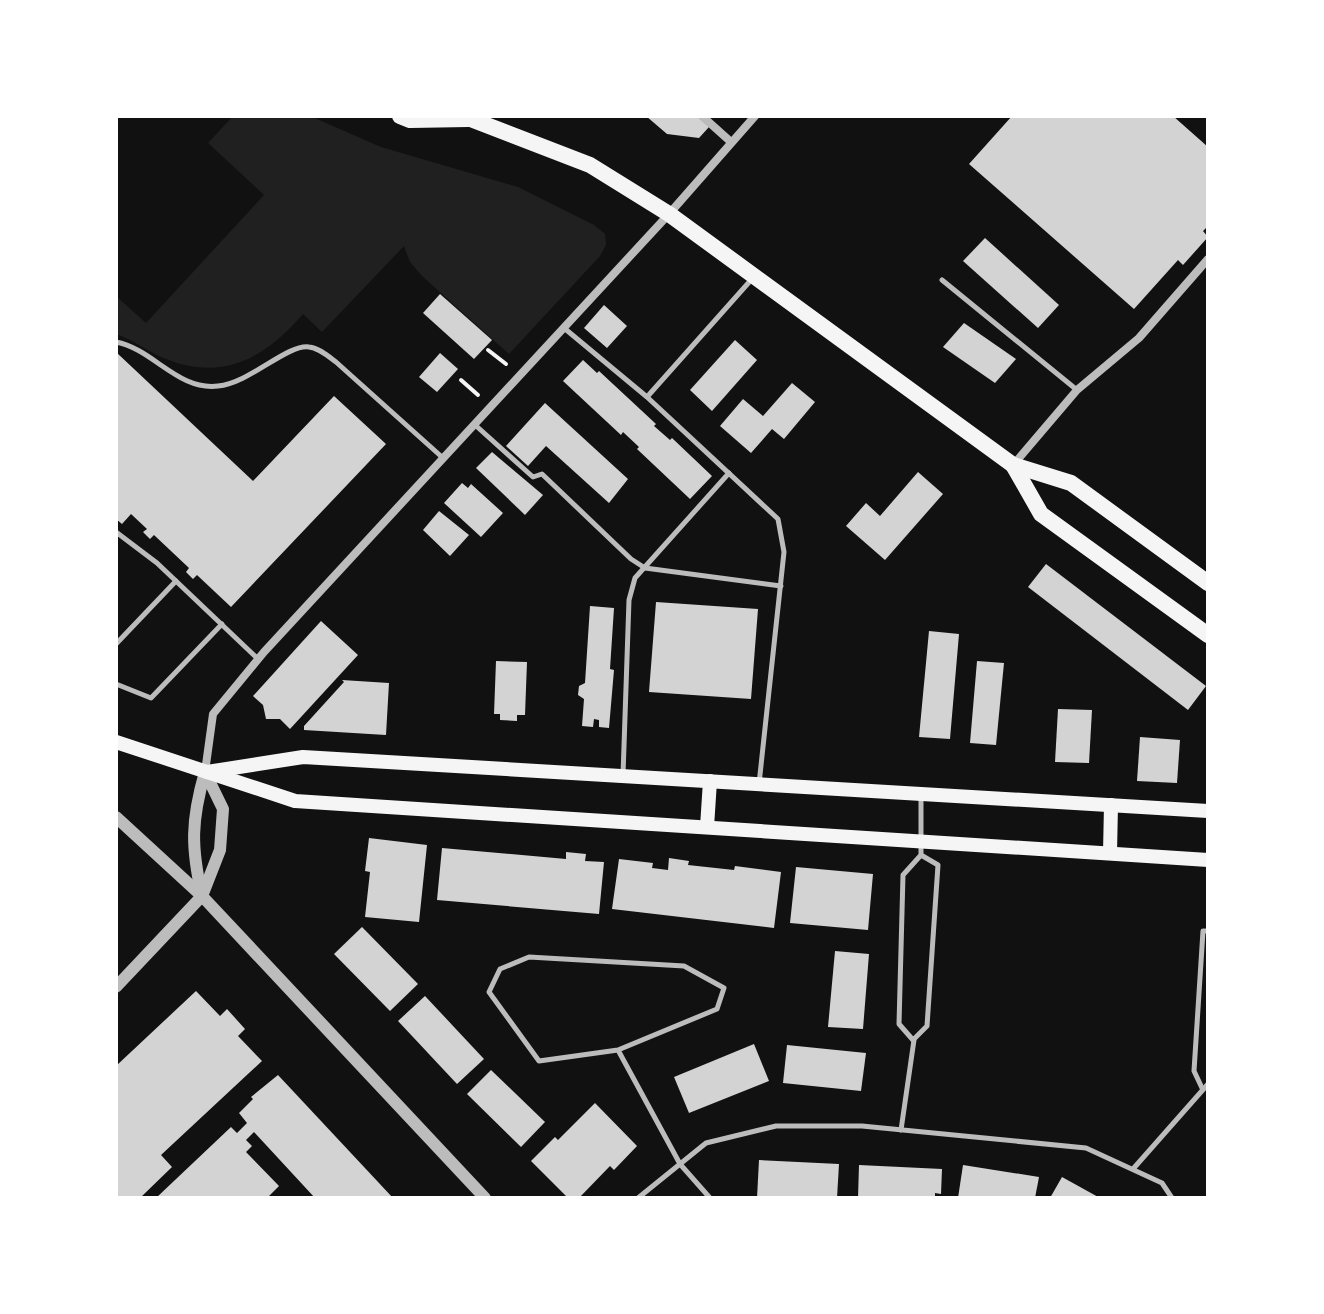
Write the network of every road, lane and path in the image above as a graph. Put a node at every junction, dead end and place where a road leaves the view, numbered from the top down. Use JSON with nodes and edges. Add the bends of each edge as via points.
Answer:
{"nodes":[{"id":1,"x":400,"y":116,"type":"edge"},
{"id":2,"x":702,"y":116,"type":"edge"},
{"id":3,"x":755,"y":116,"type":"edge"},
{"id":4,"x":465,"y":118,"type":"edge"},
{"id":5,"x":731,"y":142,"type":"junction"},
{"id":6,"x":669,"y":214,"type":"junction"},
{"id":7,"x":1208,"y":259,"type":"edge"},
{"id":8,"x":754,"y":276,"type":"junction"},
{"id":9,"x":942,"y":280,"type":"dead end"},
{"id":10,"x":564,"y":327,"type":"junction"},
{"id":11,"x":116,"y":342,"type":"edge"},
{"id":12,"x":488,"y":350,"type":"dead end"},
{"id":13,"x":506,"y":364,"type":"dead end"},
{"id":14,"x":461,"y":380,"type":"dead end"},
{"id":15,"x":1077,"y":390,"type":"junction"},
{"id":16,"x":478,"y":395,"type":"dead end"},
{"id":17,"x":647,"y":397,"type":"junction"},
{"id":18,"x":474,"y":424,"type":"junction"},
{"id":19,"x":443,"y":458,"type":"junction"},
{"id":20,"x":1013,"y":465,"type":"junction"},
{"id":21,"x":729,"y":473,"type":"junction"},
{"id":22,"x":116,"y":532,"type":"edge"},
{"id":23,"x":645,"y":568,"type":"junction"},
{"id":24,"x":177,"y":581,"type":"junction"},
{"id":25,"x":1208,"y":583,"type":"edge"},
{"id":26,"x":781,"y":586,"type":"junction"},
{"id":27,"x":222,"y":624,"type":"junction"},
{"id":28,"x":1208,"y":635,"type":"edge"},
{"id":29,"x":116,"y":644,"type":"edge"},
{"id":30,"x":259,"y":659,"type":"junction"},
{"id":31,"x":116,"y":684,"type":"edge"},
{"id":32,"x":116,"y":742,"type":"edge"},
{"id":33,"x":205,"y":772,"type":"junction"},
{"id":34,"x":623,"y":776,"type":"junction"},
{"id":35,"x":710,"y":781,"type":"junction"},
{"id":36,"x":759,"y":784,"type":"junction"},
{"id":37,"x":921,"y":793,"type":"junction"},
{"id":38,"x":1111,"y":805,"type":"junction"},
{"id":39,"x":1208,"y":811,"type":"edge"},
{"id":40,"x":116,"y":817,"type":"edge"},
{"id":41,"x":707,"y":827,"type":"junction"},
{"id":42,"x":921,"y":848,"type":"junction"},
{"id":43,"x":1110,"y":853,"type":"junction"},
{"id":44,"x":1208,"y":860,"type":"edge"},
{"id":45,"x":202,"y":896,"type":"junction"},
{"id":46,"x":1208,"y":931,"type":"edge"},
{"id":47,"x":116,"y":987,"type":"edge"},
{"id":48,"x":915,"y":1039,"type":"junction"},
{"id":49,"x":618,"y":1050,"type":"junction"},
{"id":50,"x":1205,"y":1086,"type":"edge"},
{"id":51,"x":901,"y":1130,"type":"junction"},
{"id":52,"x":680,"y":1164,"type":"junction"},
{"id":53,"x":1133,"y":1169,"type":"junction"},
{"id":54,"x":485,"y":1198,"type":"edge"},
{"id":55,"x":638,"y":1198,"type":"edge"},
{"id":56,"x":710,"y":1198,"type":"edge"},
{"id":57,"x":1172,"y":1198,"type":"edge"}],
"edges":[{"from":1,"to":4,"type":"main road"},
{"from":2,"to":5,"type":"street"},
{"from":3,"to":5,"type":"street"},
{"from":4,"to":6,"type":"main road","via":[[590,165]]},
{"from":5,"to":6,"type":"street"},
{"from":6,"to":8,"type":"main road"},
{"from":6,"to":10,"type":"street"},
{"from":7,"to":15,"type":"street","via":[[1139,338]]},
{"from":8,"to":17,"type":"lane"},
{"from":8,"to":20,"type":"main road"},
{"from":9,"to":15,"type":"lane"},
{"from":10,"to":17,"type":"lane"},
{"from":10,"to":18,"type":"street"},
{"from":11,"to":19,"type":"lane","via":[[196,385],[217,387],[308,346],[336,362]]},
{"from":12,"to":13,"type":"path"},
{"from":14,"to":16,"type":"path"},
{"from":15,"to":20,"type":"street"},
{"from":17,"to":21,"type":"lane"},
{"from":18,"to":19,"type":"street"},
{"from":18,"to":23,"type":"lane","via":[[533,477],[542,474]]},
{"from":19,"to":30,"type":"street"},
{"from":20,"to":25,"type":"main road","via":[[1071,483]]},
{"from":20,"to":28,"type":"main road","via":[[1041,514]]},
{"from":21,"to":23,"type":"lane"},
{"from":21,"to":26,"type":"lane","via":[[778,519],[784,552]]},
{"from":22,"to":24,"type":"lane"},
{"from":23,"to":26,"type":"lane"},
{"from":23,"to":34,"type":"lane","via":[[635,578],[629,600]]},
{"from":24,"to":27,"type":"lane"},
{"from":24,"to":29,"type":"lane"},
{"from":26,"to":36,"type":"lane"},
{"from":27,"to":30,"type":"lane"},
{"from":27,"to":31,"type":"lane","via":[[151,698]]},
{"from":30,"to":33,"type":"street","via":[[213,714]]},
{"from":32,"to":33,"type":"main road"},
{"from":33,"to":34,"type":"main road","via":[[303,757]]},
{"from":33,"to":41,"type":"main road","via":[[295,801]]},
{"from":33,"to":45,"type":"street","via":[[195,808],[193,853]]},
{"from":33,"to":45,"type":"street","via":[[223,809],[220,850]]},
{"from":34,"to":35,"type":"main road"},
{"from":35,"to":36,"type":"main road"},
{"from":35,"to":41,"type":"main road"},
{"from":36,"to":37,"type":"main road"},
{"from":37,"to":38,"type":"main road"},
{"from":37,"to":42,"type":"lane"},
{"from":38,"to":39,"type":"main road"},
{"from":38,"to":43,"type":"main road"},
{"from":40,"to":45,"type":"street"},
{"from":41,"to":42,"type":"main road"},
{"from":42,"to":43,"type":"main road"},
{"from":42,"to":48,"type":"lane","via":[[938,865],[927,1026]]},
{"from":42,"to":48,"type":"lane","via":[[903,875],[899,1024]]},
{"from":43,"to":44,"type":"main road"},
{"from":45,"to":47,"type":"street"},
{"from":45,"to":54,"type":"street"},
{"from":46,"to":50,"type":"lane","via":[[1203,931],[1194,1071]]},
{"from":48,"to":51,"type":"lane"},
{"from":49,"to":49,"type":"lane","via":[[717,1009],[724,988],[684,966],[529,957],[500,969],[489,992],[539,1061]]},
{"from":49,"to":52,"type":"lane"},
{"from":50,"to":53,"type":"lane"},
{"from":51,"to":52,"type":"lane","via":[[776,1126],[706,1143]]},
{"from":51,"to":53,"type":"lane","via":[[1086,1148]]},
{"from":52,"to":55,"type":"lane"},
{"from":52,"to":56,"type":"lane"},
{"from":53,"to":57,"type":"lane","via":[[1162,1183]]}]}
